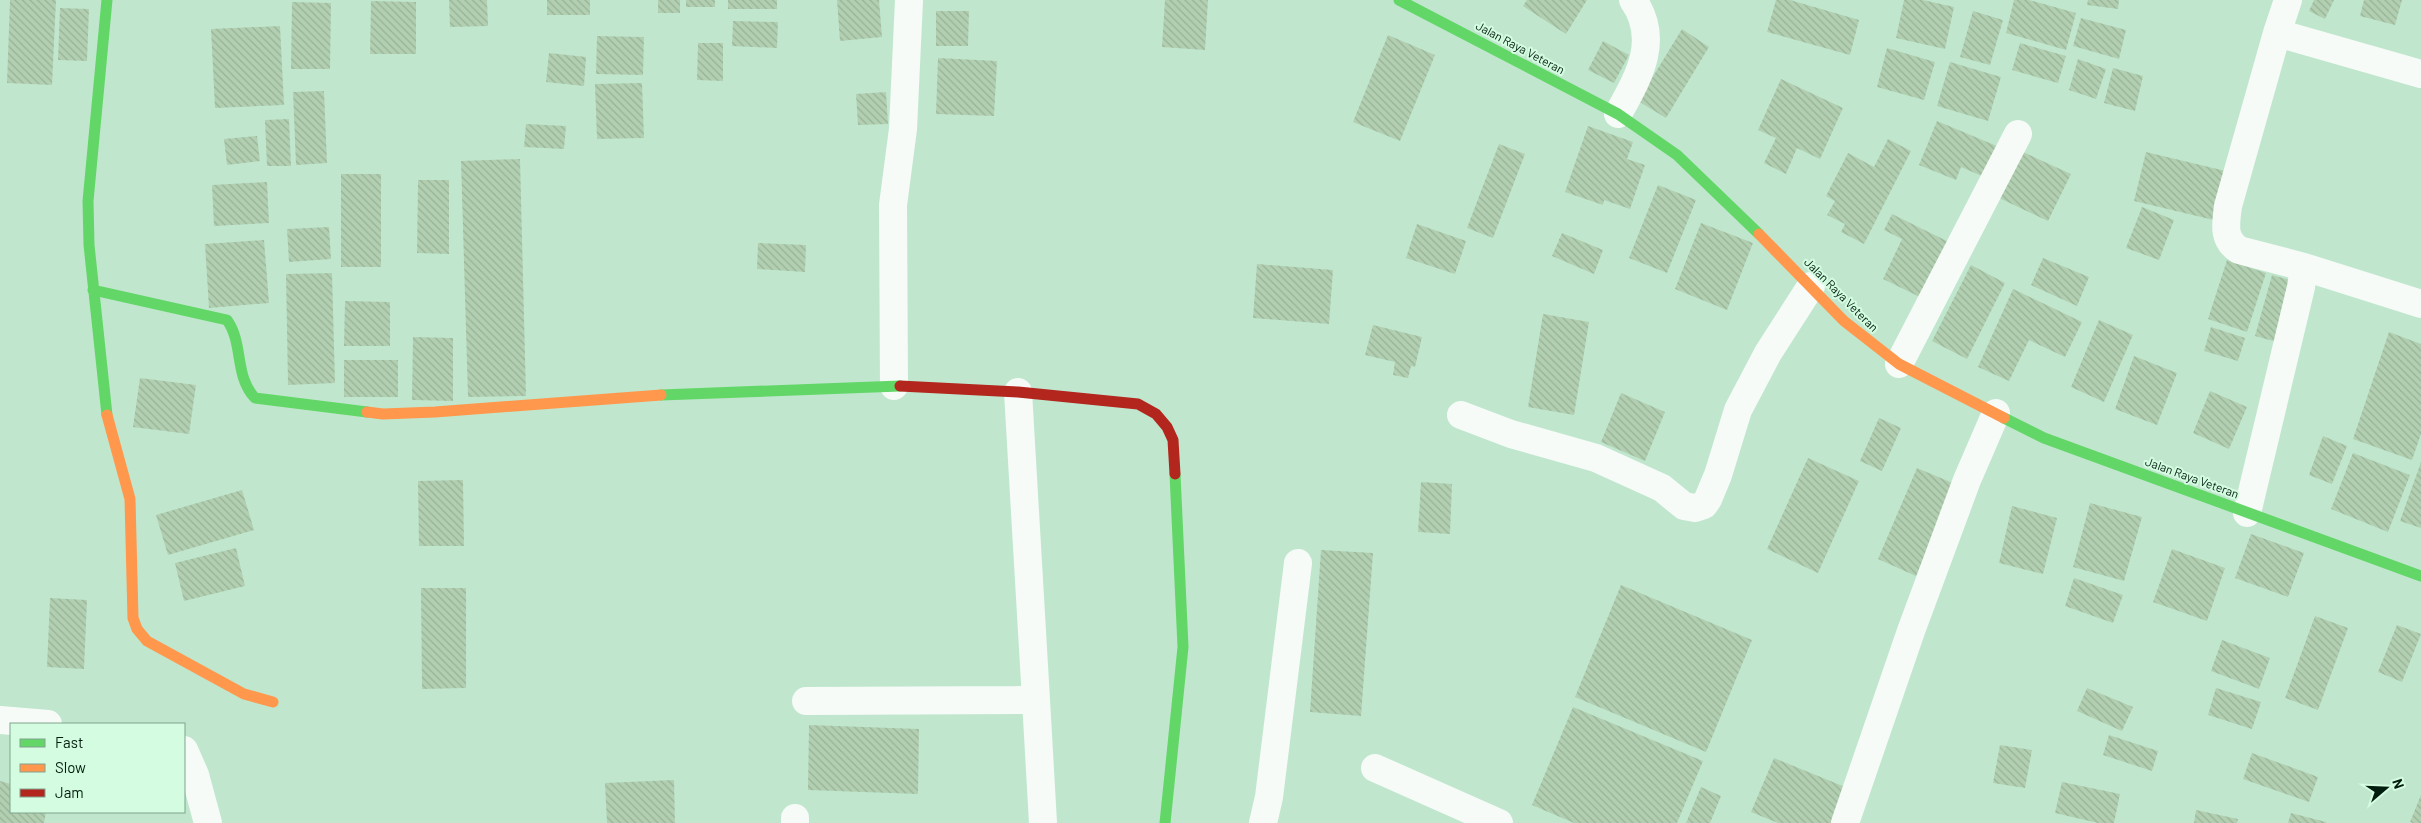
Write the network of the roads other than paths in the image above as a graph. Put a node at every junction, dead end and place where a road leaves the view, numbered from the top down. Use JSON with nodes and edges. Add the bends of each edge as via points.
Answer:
{"nodes":[{"id":1,"x":107,"y":0,"type":"edge"},
{"id":2,"x":909,"y":0,"type":"edge"},
{"id":3,"x":1399,"y":0,"type":"edge"},
{"id":4,"x":1633,"y":0,"type":"edge"},
{"id":5,"x":2288,"y":0,"type":"edge"},
{"id":6,"x":2277,"y":33,"type":"junction"},
{"id":7,"x":2421,"y":74,"type":"edge"},
{"id":8,"x":1618,"y":114,"type":"junction"},
{"id":9,"x":2018,"y":134,"type":"dead end"},
{"id":10,"x":2304,"y":267,"type":"junction"},
{"id":11,"x":1811,"y":286,"type":"junction"},
{"id":12,"x":93,"y":290,"type":"junction"},
{"id":13,"x":2421,"y":304,"type":"edge"},
{"id":14,"x":1898,"y":364,"type":"junction"},
{"id":15,"x":894,"y":386,"type":"junction"},
{"id":16,"x":1018,"y":392,"type":"junction"},
{"id":17,"x":1996,"y":413,"type":"junction"},
{"id":18,"x":1461,"y":415,"type":"dead end"},
{"id":19,"x":2247,"y":513,"type":"junction"},
{"id":20,"x":1298,"y":563,"type":"dead end"},
{"id":21,"x":2421,"y":576,"type":"edge"},
{"id":22,"x":1036,"y":700,"type":"junction"},
{"id":23,"x":806,"y":701,"type":"dead end"},
{"id":24,"x":273,"y":702,"type":"dead end"},
{"id":25,"x":0,"y":720,"type":"edge"},
{"id":26,"x":36,"y":723,"type":"edge"},
{"id":27,"x":185,"y":752,"type":"edge"},
{"id":28,"x":1375,"y":768,"type":"dead end"},
{"id":29,"x":208,"y":823,"type":"edge"},
{"id":30,"x":1043,"y":823,"type":"edge"},
{"id":31,"x":1165,"y":823,"type":"edge"},
{"id":32,"x":1263,"y":823,"type":"edge"},
{"id":33,"x":1500,"y":823,"type":"edge"},
{"id":34,"x":1845,"y":823,"type":"edge"}],
"edges":[{"from":1,"to":12,"type":"street","via":[[88,201]]},
{"from":2,"to":15,"type":"street","via":[[902,129],[893,205]]},
{"from":3,"to":8,"type":"street","name":"Jalan Raya Veteran"},
{"from":4,"to":8,"type":"street","via":[[1640,10],[1646,38],[1644,66]]},
{"from":5,"to":6,"type":"street"},
{"from":6,"to":7,"type":"street"},
{"from":6,"to":10,"type":"street","via":[[2225,226],[2231,245],[2239,250]]},
{"from":8,"to":11,"type":"street","name":"Jalan Raya Veteran","via":[[1677,155]]},
{"from":9,"to":14,"type":"street"},
{"from":10,"to":13,"type":"street"},
{"from":10,"to":19,"type":"street"},
{"from":11,"to":14,"type":"street","name":"Jalan Raya Veteran","via":[[1844,321]]},
{"from":11,"to":18,"type":"street","via":[[1768,353],[1738,410],[1718,475],[1704,505],[1695,508],[1684,506],[1662,488],[1596,458],[1511,434]]},
{"from":12,"to":15,"type":"street","via":[[227,320],[234,333],[243,383],[256,398],[383,414],[639,396]]},
{"from":12,"to":24,"type":"street","via":[[107,417],[130,499],[133,618],[137,630],[147,641],[244,694]]},
{"from":14,"to":17,"type":"street","name":"Jalan Raya Veteran"},
{"from":15,"to":16,"type":"street"},
{"from":16,"to":22,"type":"street"},
{"from":16,"to":31,"type":"street","via":[[1138,404],[1154,410],[1165,421],[1173,440],[1183,647]]},
{"from":17,"to":19,"type":"street","name":"Jalan Raya Veteran","via":[[2044,438]]},
{"from":17,"to":34,"type":"street","via":[[1967,480],[1914,622]]},
{"from":19,"to":21,"type":"street","name":"Jalan Raya Veteran"},
{"from":20,"to":32,"type":"street"},
{"from":22,"to":23,"type":"street"},
{"from":22,"to":30,"type":"street"},
{"from":25,"to":26,"type":"street"},
{"from":27,"to":29,"type":"street"},
{"from":28,"to":33,"type":"street"}]}
